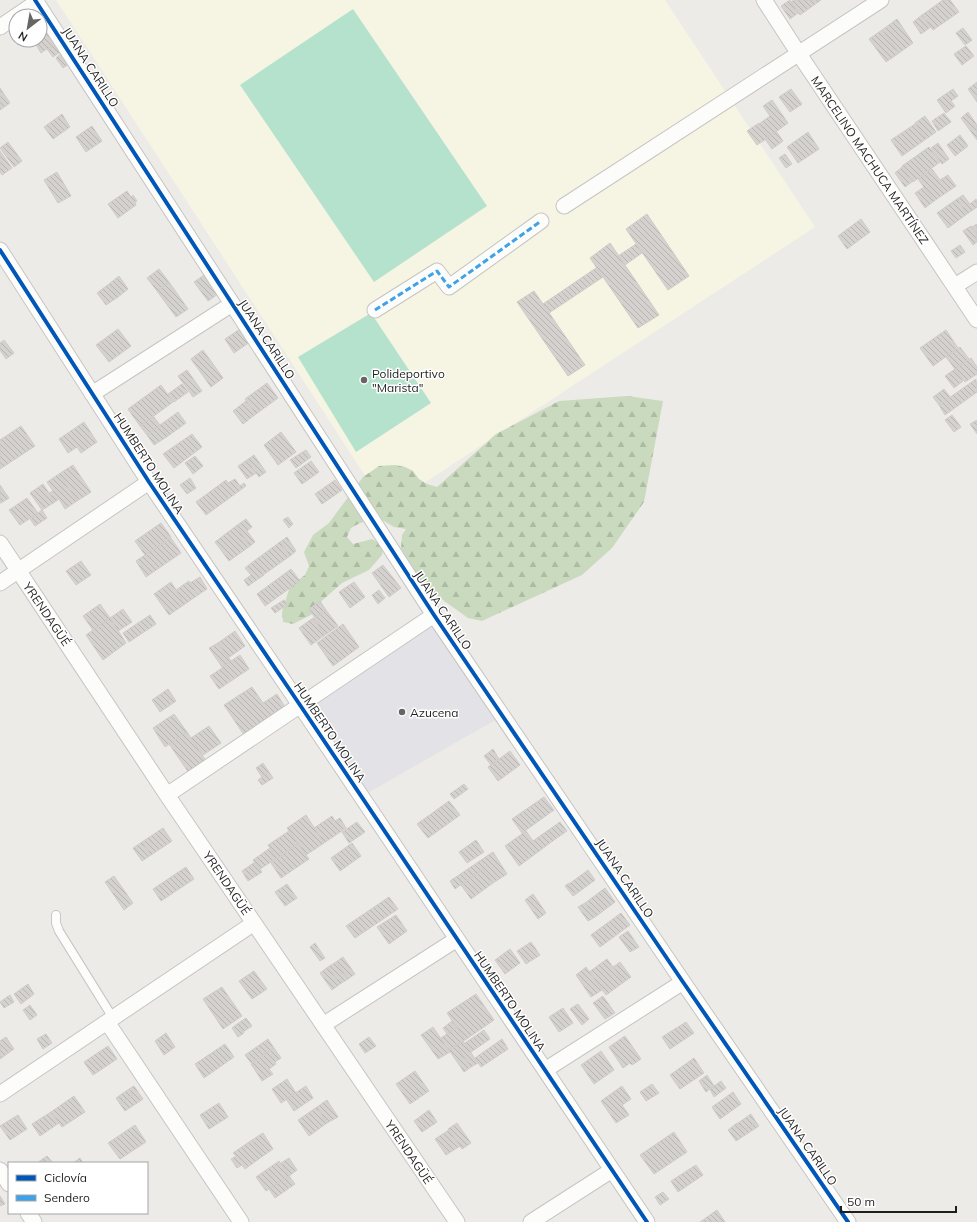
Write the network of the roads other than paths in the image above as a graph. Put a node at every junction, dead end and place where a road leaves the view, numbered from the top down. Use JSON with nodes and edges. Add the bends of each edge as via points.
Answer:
{"nodes":[{"id":1,"x":764,"y":0,"type":"edge"},
{"id":2,"x":881,"y":0,"type":"edge"},
{"id":3,"x":36,"y":1,"type":"edge"},
{"id":4,"x":0,"y":27,"type":"edge"},
{"id":5,"x":799,"y":54,"type":"junction"},
{"id":6,"x":564,"y":206,"type":"dead end"},
{"id":7,"x":542,"y":221,"type":"dead end"},
{"id":8,"x":0,"y":250,"type":"edge"},
{"id":9,"x":977,"y":272,"type":"edge"},
{"id":10,"x":955,"y":286,"type":"junction"},
{"id":11,"x":232,"y":304,"type":"junction"},
{"id":12,"x":375,"y":310,"type":"dead end"},
{"id":13,"x":977,"y":320,"type":"edge"},
{"id":14,"x":92,"y":394,"type":"junction"},
{"id":15,"x":149,"y":482,"type":"junction"},
{"id":16,"x":0,"y":543,"type":"edge"},
{"id":17,"x":18,"y":571,"type":"junction"},
{"id":18,"x":0,"y":582,"type":"edge"},
{"id":19,"x":434,"y":615,"type":"junction"},
{"id":20,"x":300,"y":705,"type":"junction"},
{"id":21,"x":167,"y":795,"type":"junction"},
{"id":22,"x":56,"y":914,"type":"dead end"},
{"id":23,"x":254,"y":923,"type":"junction"},
{"id":24,"x":457,"y":939,"type":"junction"},
{"id":25,"x":683,"y":982,"type":"junction"},
{"id":26,"x":110,"y":1020,"type":"junction"},
{"id":27,"x":323,"y":1025,"type":"junction"},
{"id":28,"x":545,"y":1070,"type":"junction"},
{"id":29,"x":0,"y":1094,"type":"edge"},
{"id":30,"x":0,"y":1170,"type":"edge"},
{"id":31,"x":612,"y":1170,"type":"junction"},
{"id":32,"x":8,"y":1182,"type":"edge"},
{"id":33,"x":241,"y":1222,"type":"edge"},
{"id":34,"x":457,"y":1222,"type":"edge"},
{"id":35,"x":531,"y":1222,"type":"edge"},
{"id":36,"x":647,"y":1222,"type":"edge"},
{"id":37,"x":848,"y":1222,"type":"edge"}],
"edges":[{"from":1,"to":5,"type":"street","name":"MARCELINO MACHUCA MARTÍNEZ"},
{"from":2,"to":5,"type":"street"},
{"from":3,"to":4,"type":"street"},
{"from":3,"to":11,"type":"street","name":"JUANA CARILLO"},
{"from":5,"to":6,"type":"street"},
{"from":5,"to":10,"type":"street","name":"MARCELINO MACHUCA MARTÍNEZ"},
{"from":7,"to":12,"type":"street","via":[[449,287],[437,271]]},
{"from":8,"to":14,"type":"street","name":"HUMBERTO MOLINA"},
{"from":9,"to":10,"type":"street"},
{"from":10,"to":13,"type":"street","name":"MARCELINO MACHUCA MARTÍNEZ"},
{"from":11,"to":14,"type":"street"},
{"from":11,"to":19,"type":"street","name":"JUANA CARILLO"},
{"from":14,"to":15,"type":"street","name":"HUMBERTO MOLINA"},
{"from":15,"to":17,"type":"street"},
{"from":15,"to":20,"type":"street","name":"HUMBERTO MOLINA"},
{"from":16,"to":17,"type":"street","name":"YRENDAGÜÉ"},
{"from":17,"to":18,"type":"street"},
{"from":17,"to":21,"type":"street","name":"YRENDAGÜÉ"},
{"from":19,"to":20,"type":"street"},
{"from":19,"to":25,"type":"street","name":"JUANA CARILLO"},
{"from":20,"to":21,"type":"street"},
{"from":20,"to":24,"type":"street","name":"HUMBERTO MOLINA"},
{"from":21,"to":23,"type":"street","name":"YRENDAGÜÉ"},
{"from":22,"to":26,"type":"lane","via":[[59,931]]},
{"from":23,"to":26,"type":"street"},
{"from":23,"to":27,"type":"street","name":"YRENDAGÜÉ"},
{"from":24,"to":27,"type":"street"},
{"from":24,"to":28,"type":"street","name":"HUMBERTO MOLINA"},
{"from":25,"to":28,"type":"street"},
{"from":25,"to":37,"type":"street","name":"JUANA CARILLO"},
{"from":26,"to":29,"type":"street"},
{"from":26,"to":33,"type":"street"},
{"from":27,"to":34,"type":"street","name":"YRENDAGÜÉ"},
{"from":28,"to":31,"type":"street","name":"HUMBERTO MOLINA"},
{"from":30,"to":32,"type":"street"},
{"from":31,"to":35,"type":"street"},
{"from":31,"to":36,"type":"street","name":"HUMBERTO MOLINA"}]}
